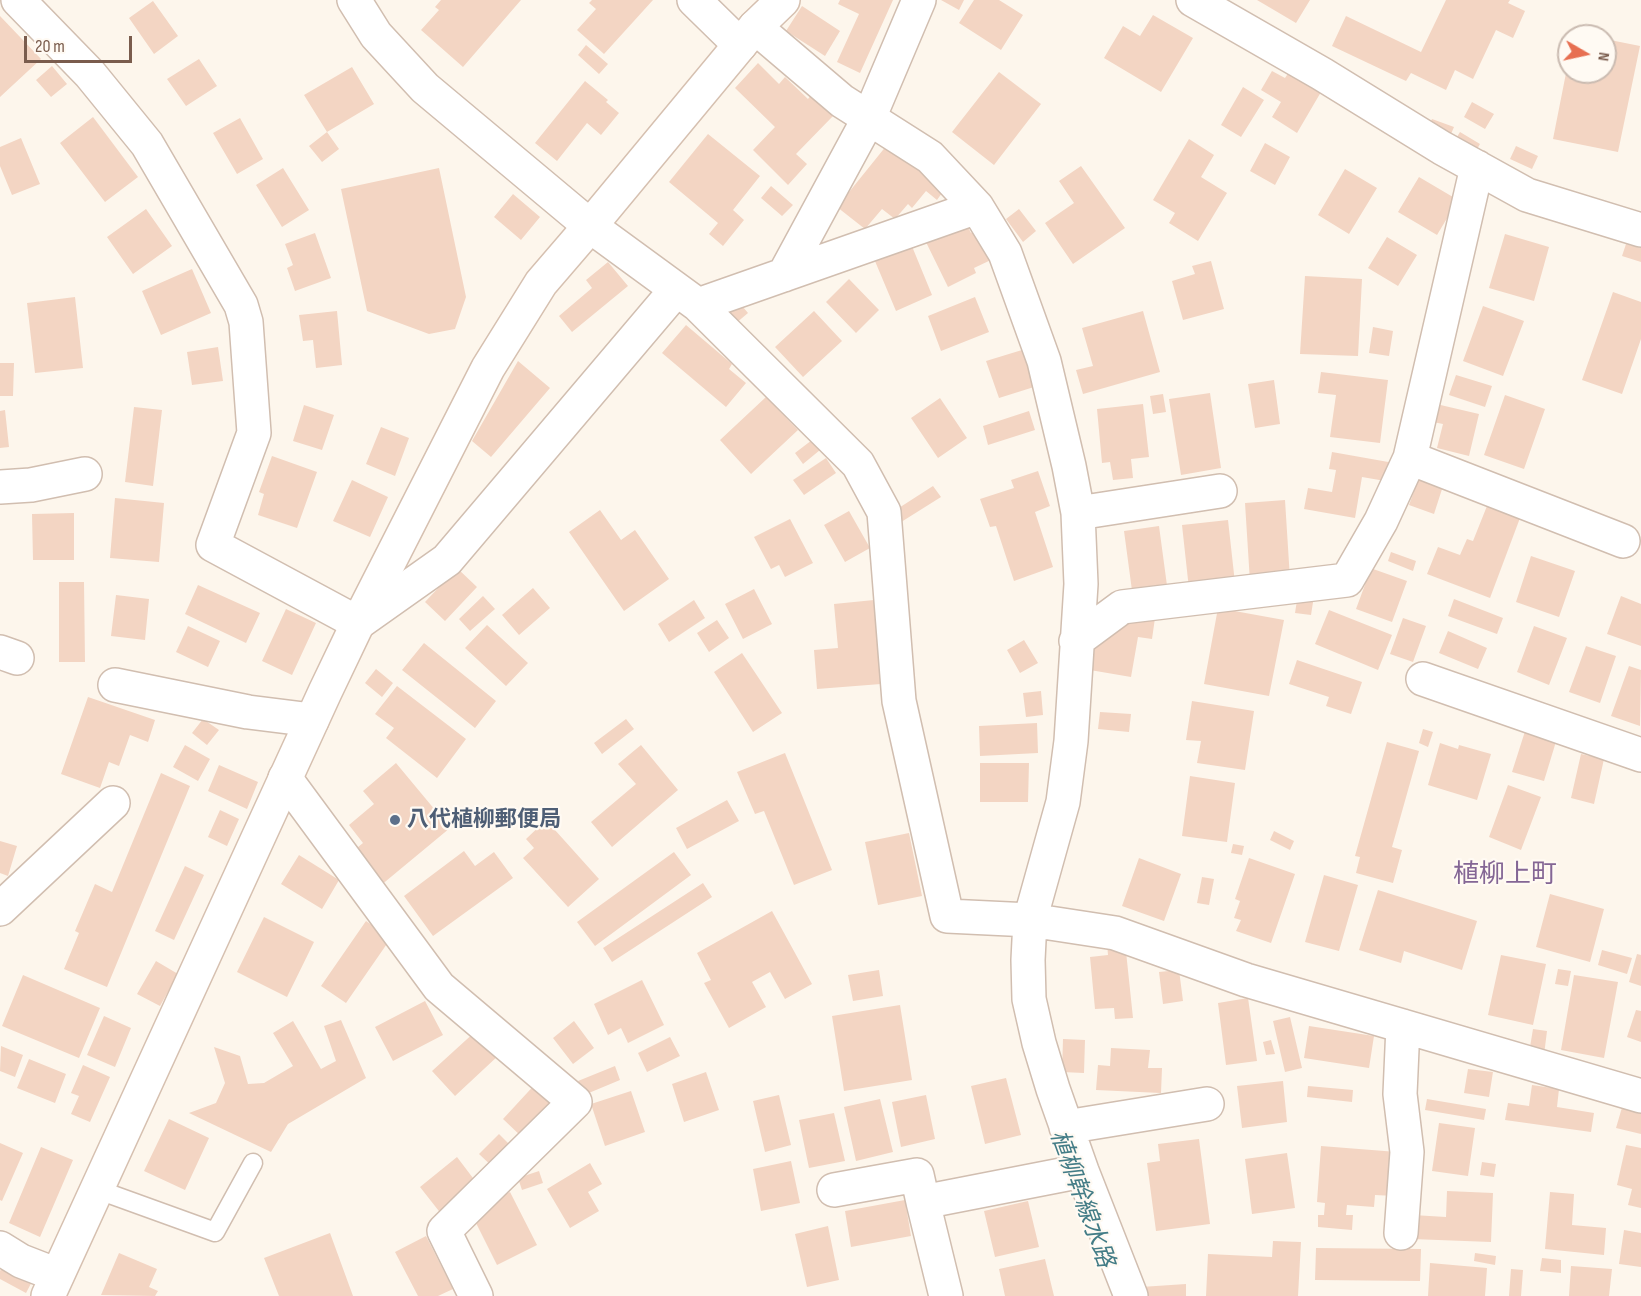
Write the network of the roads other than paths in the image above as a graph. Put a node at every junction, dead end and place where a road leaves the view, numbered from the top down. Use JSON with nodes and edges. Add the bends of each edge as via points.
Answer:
{"nodes":[{"id":1,"x":18,"y":0,"type":"edge"},
{"id":2,"x":354,"y":0,"type":"edge"},
{"id":3,"x":694,"y":0,"type":"edge"},
{"id":4,"x":783,"y":0,"type":"edge"},
{"id":5,"x":919,"y":0,"type":"edge"},
{"id":6,"x":1193,"y":0,"type":"edge"},
{"id":7,"x":747,"y":36,"type":"junction"},
{"id":8,"x":869,"y":118,"type":"junction"},
{"id":9,"x":1477,"y":167,"type":"junction"},
{"id":10,"x":977,"y":207,"type":"junction"},
{"id":11,"x":590,"y":226,"type":"junction"},
{"id":12,"x":1641,"y":230,"type":"edge"},
{"id":13,"x":784,"y":275,"type":"junction"},
{"id":14,"x":687,"y":298,"type":"junction"},
{"id":15,"x":1410,"y":458,"type":"junction"},
{"id":16,"x":86,"y":474,"type":"dead end"},
{"id":17,"x":0,"y":487,"type":"edge"},
{"id":18,"x":1220,"y":491,"type":"dead end"},
{"id":19,"x":1078,"y":513,"type":"junction"},
{"id":20,"x":1623,"y":541,"type":"dead end"},
{"id":21,"x":358,"y":623,"type":"junction"},
{"id":22,"x":1076,"y":641,"type":"junction"},
{"id":23,"x":1423,"y":679,"type":"dead end"},
{"id":24,"x":114,"y":685,"type":"dead end"},
{"id":25,"x":312,"y":720,"type":"junction"},
{"id":26,"x":1641,"y":755,"type":"edge"},
{"id":27,"x":285,"y":778,"type":"junction"},
{"id":28,"x":113,"y":803,"type":"dead end"},
{"id":29,"x":0,"y":909,"type":"edge"},
{"id":30,"x":1030,"y":920,"type":"junction"},
{"id":31,"x":1403,"y":1026,"type":"junction"},
{"id":32,"x":1641,"y":1096,"type":"edge"},
{"id":33,"x":1207,"y":1104,"type":"dead end"},
{"id":34,"x":1066,"y":1127,"type":"junction"},
{"id":35,"x":253,"y":1163,"type":"dead end"},
{"id":36,"x":1082,"y":1171,"type":"junction"},
{"id":37,"x":96,"y":1189,"type":"junction"},
{"id":38,"x":834,"y":1190,"type":"dead end"},
{"id":39,"x":923,"y":1202,"type":"junction"},
{"id":40,"x":1401,"y":1233,"type":"dead end"},
{"id":41,"x":0,"y":1248,"type":"edge"},
{"id":42,"x":52,"y":1286,"type":"edge"},
{"id":43,"x":476,"y":1296,"type":"edge"},
{"id":44,"x":946,"y":1296,"type":"edge"},
{"id":45,"x":1131,"y":1296,"type":"edge"}],
"edges":[{"from":1,"to":21,"type":"street","via":[[90,74],[147,144],[242,305],[254,433],[213,545]]},
{"from":2,"to":11,"type":"street","via":[[376,35],[425,88]]},
{"from":3,"to":7,"type":"street"},
{"from":4,"to":7,"type":"street"},
{"from":5,"to":8,"type":"street"},
{"from":6,"to":9,"type":"street"},
{"from":7,"to":8,"type":"street"},
{"from":7,"to":11,"type":"street"},
{"from":8,"to":10,"type":"street","via":[[930,157]]},
{"from":8,"to":13,"type":"street"},
{"from":9,"to":12,"type":"street","via":[[1527,195]]},
{"from":9,"to":15,"type":"street"},
{"from":10,"to":13,"type":"street"},
{"from":10,"to":19,"type":"street","via":[[1005,253],[1044,361]]},
{"from":11,"to":14,"type":"street"},
{"from":11,"to":21,"type":"street","via":[[541,283],[488,368]]},
{"from":13,"to":14,"type":"street"},
{"from":14,"to":21,"type":"street","via":[[447,560]]},
{"from":14,"to":30,"type":"street","via":[[858,464],[884,512],[899,701],[946,916]]},
{"from":15,"to":20,"type":"street"},
{"from":15,"to":22,"type":"street","via":[[1381,521],[1347,580],[1122,607]]},
{"from":16,"to":17,"type":"street"},
{"from":18,"to":19,"type":"street"},
{"from":19,"to":22,"type":"street","via":[[1081,584]]},
{"from":21,"to":25,"type":"street"},
{"from":22,"to":30,"type":"street","via":[[1071,741],[1063,802]]},
{"from":23,"to":26,"type":"street"},
{"from":24,"to":25,"type":"street","via":[[248,712]]},
{"from":25,"to":27,"type":"street"},
{"from":27,"to":37,"type":"street"},
{"from":27,"to":43,"type":"street","via":[[439,987],[575,1102],[444,1231]]},
{"from":28,"to":29,"type":"street"},
{"from":30,"to":31,"type":"street","via":[[1115,933],[1246,980]]},
{"from":30,"to":34,"type":"street","via":[[1029,999]]},
{"from":31,"to":32,"type":"street"},
{"from":31,"to":40,"type":"street","via":[[1400,1094],[1407,1152]]},
{"from":33,"to":34,"type":"street"},
{"from":34,"to":36,"type":"street"},
{"from":35,"to":37,"type":"lane","via":[[215,1232]]},
{"from":36,"to":39,"type":"street"},
{"from":36,"to":45,"type":"street"},
{"from":37,"to":42,"type":"street"},
{"from":38,"to":39,"type":"street","via":[[916,1175]]},
{"from":39,"to":44,"type":"street"},
{"from":41,"to":42,"type":"street"}]}
